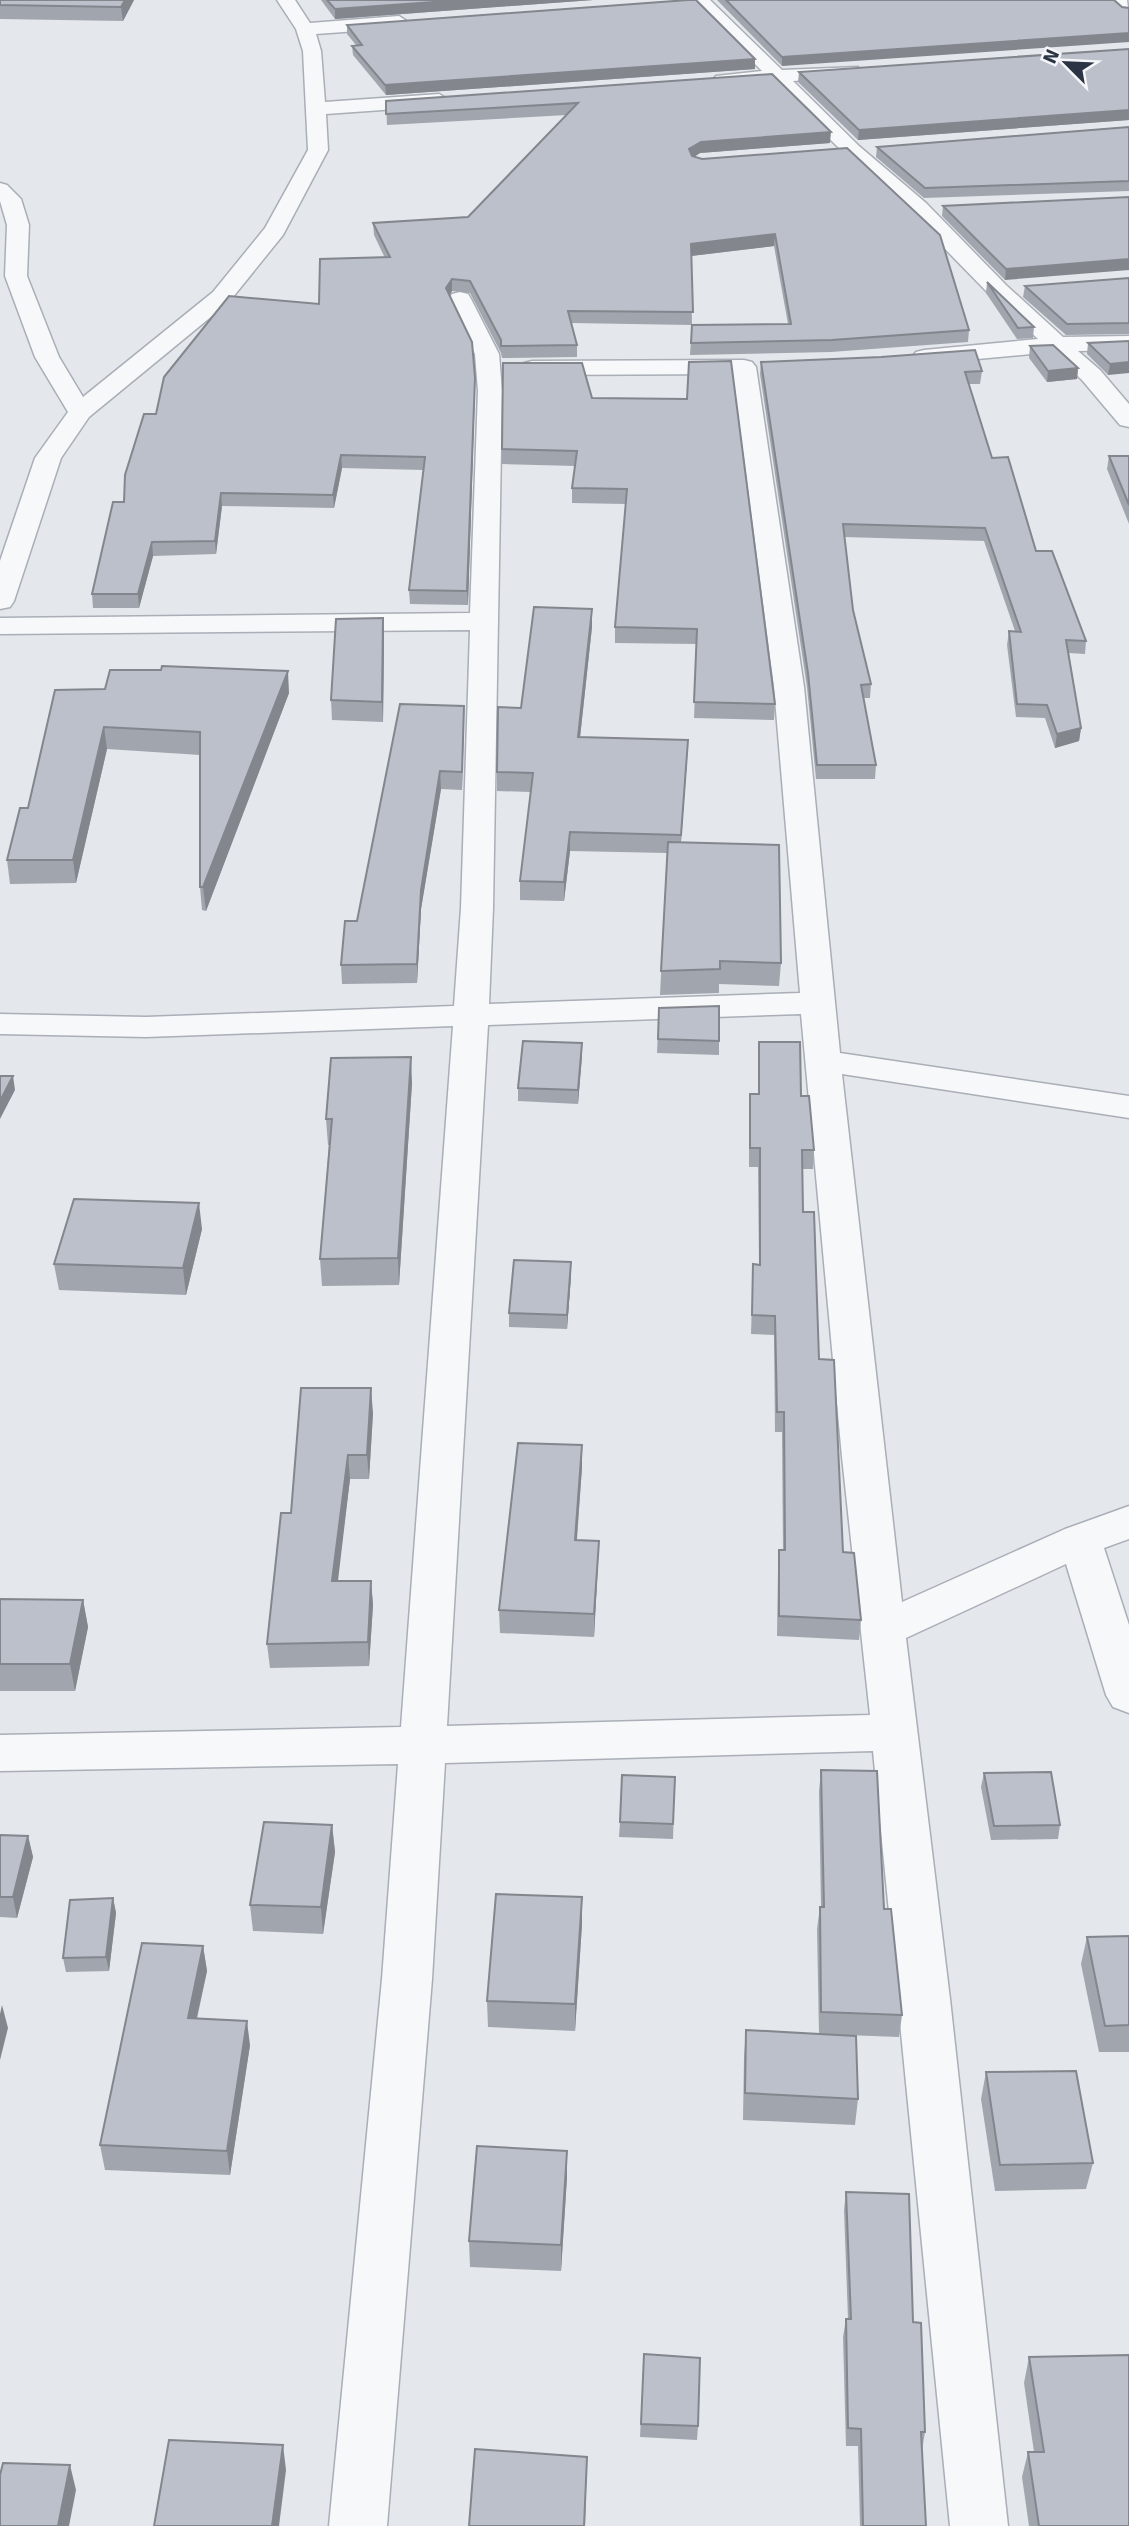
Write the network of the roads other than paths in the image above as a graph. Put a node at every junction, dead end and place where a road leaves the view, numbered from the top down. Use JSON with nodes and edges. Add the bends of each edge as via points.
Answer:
{"nodes":[{"id":1,"x":286,"y":0,"type":"edge"},
{"id":2,"x":698,"y":0,"type":"edge"},
{"id":3,"x":1116,"y":0,"type":"edge"},
{"id":4,"x":1129,"y":11,"type":"edge"},
{"id":5,"x":415,"y":21,"type":"edge"},
{"id":6,"x":305,"y":29,"type":"junction"},
{"id":7,"x":864,"y":70,"type":"edge"},
{"id":8,"x":778,"y":76,"type":"junction"},
{"id":9,"x":708,"y":81,"type":"edge"},
{"id":10,"x":462,"y":98,"type":"edge"},
{"id":11,"x":315,"y":109,"type":"junction"},
{"id":12,"x":879,"y":148,"type":"edge"},
{"id":13,"x":852,"y":150,"type":"junction"},
{"id":14,"x":825,"y":152,"type":"edge"},
{"id":15,"x":0,"y":189,"type":"edge"},
{"id":16,"x":944,"y":206,"type":"edge"},
{"id":17,"x":918,"y":208,"type":"junction"},
{"id":18,"x":1024,"y":288,"type":"edge"},
{"id":19,"x":998,"y":290,"type":"junction"},
{"id":20,"x":460,"y":299,"type":"dead end"},
{"id":21,"x":1129,"y":343,"type":"edge"},
{"id":22,"x":1058,"y":344,"type":"junction"},
{"id":23,"x":906,"y":358,"type":"edge"},
{"id":24,"x":488,"y":368,"type":"junction"},
{"id":25,"x":80,"y":412,"type":"junction"},
{"id":26,"x":1129,"y":420,"type":"edge"},
{"id":27,"x":0,"y":601,"type":"edge"},
{"id":28,"x":484,"y":621,"type":"junction"},
{"id":29,"x":0,"y":626,"type":"edge"},
{"id":30,"x":817,"y":1003,"type":"junction"},
{"id":31,"x":471,"y":1013,"type":"junction"},
{"id":32,"x":0,"y":1024,"type":"edge"},
{"id":33,"x":822,"y":1061,"type":"junction"},
{"id":34,"x":1129,"y":1107,"type":"edge"},
{"id":35,"x":1129,"y":1522,"type":"edge"},
{"id":36,"x":1080,"y":1540,"type":"junction"},
{"id":37,"x":883,"y":1629,"type":"junction"},
{"id":38,"x":1129,"y":1695,"type":"edge"},
{"id":39,"x":894,"y":1732,"type":"junction"},
{"id":40,"x":422,"y":1745,"type":"junction"},
{"id":41,"x":0,"y":1753,"type":"edge"},
{"id":42,"x":358,"y":2526,"type":"edge"},
{"id":43,"x":979,"y":2526,"type":"edge"}],
"edges":[{"from":1,"to":6,"type":"street"},
{"from":2,"to":8,"type":"street"},
{"from":3,"to":4,"type":"street"},
{"from":5,"to":6,"type":"street"},
{"from":6,"to":11,"type":"street","via":[[312,51]]},
{"from":7,"to":8,"type":"street"},
{"from":8,"to":9,"type":"street"},
{"from":8,"to":13,"type":"street"},
{"from":10,"to":11,"type":"street"},
{"from":11,"to":25,"type":"street","via":[[318,150],[275,230],[221,297]]},
{"from":12,"to":13,"type":"street"},
{"from":13,"to":14,"type":"street"},
{"from":13,"to":17,"type":"street"},
{"from":15,"to":25,"type":"street","via":[[10,199],[18,225],[16,276],[47,357]]},
{"from":16,"to":17,"type":"street"},
{"from":17,"to":19,"type":"street"},
{"from":18,"to":19,"type":"street"},
{"from":19,"to":22,"type":"street"},
{"from":20,"to":24,"type":"street","via":[[487,354]]},
{"from":21,"to":22,"type":"street"},
{"from":22,"to":23,"type":"street"},
{"from":22,"to":26,"type":"street"},
{"from":24,"to":28,"type":"street"},
{"from":24,"to":30,"type":"street","via":[[758,366]]},
{"from":25,"to":27,"type":"street","via":[[48,458]]},
{"from":28,"to":29,"type":"street"},
{"from":28,"to":31,"type":"street"},
{"from":30,"to":31,"type":"street"},
{"from":30,"to":33,"type":"street"},
{"from":31,"to":32,"type":"street","via":[[146,1027]]},
{"from":31,"to":40,"type":"street"},
{"from":33,"to":34,"type":"street"},
{"from":33,"to":37,"type":"street"},
{"from":35,"to":36,"type":"street"},
{"from":36,"to":37,"type":"street"},
{"from":36,"to":38,"type":"street"},
{"from":37,"to":39,"type":"street"},
{"from":39,"to":40,"type":"street"},
{"from":39,"to":43,"type":"street"},
{"from":40,"to":41,"type":"street"},
{"from":40,"to":42,"type":"street","via":[[407,1979]]}]}
